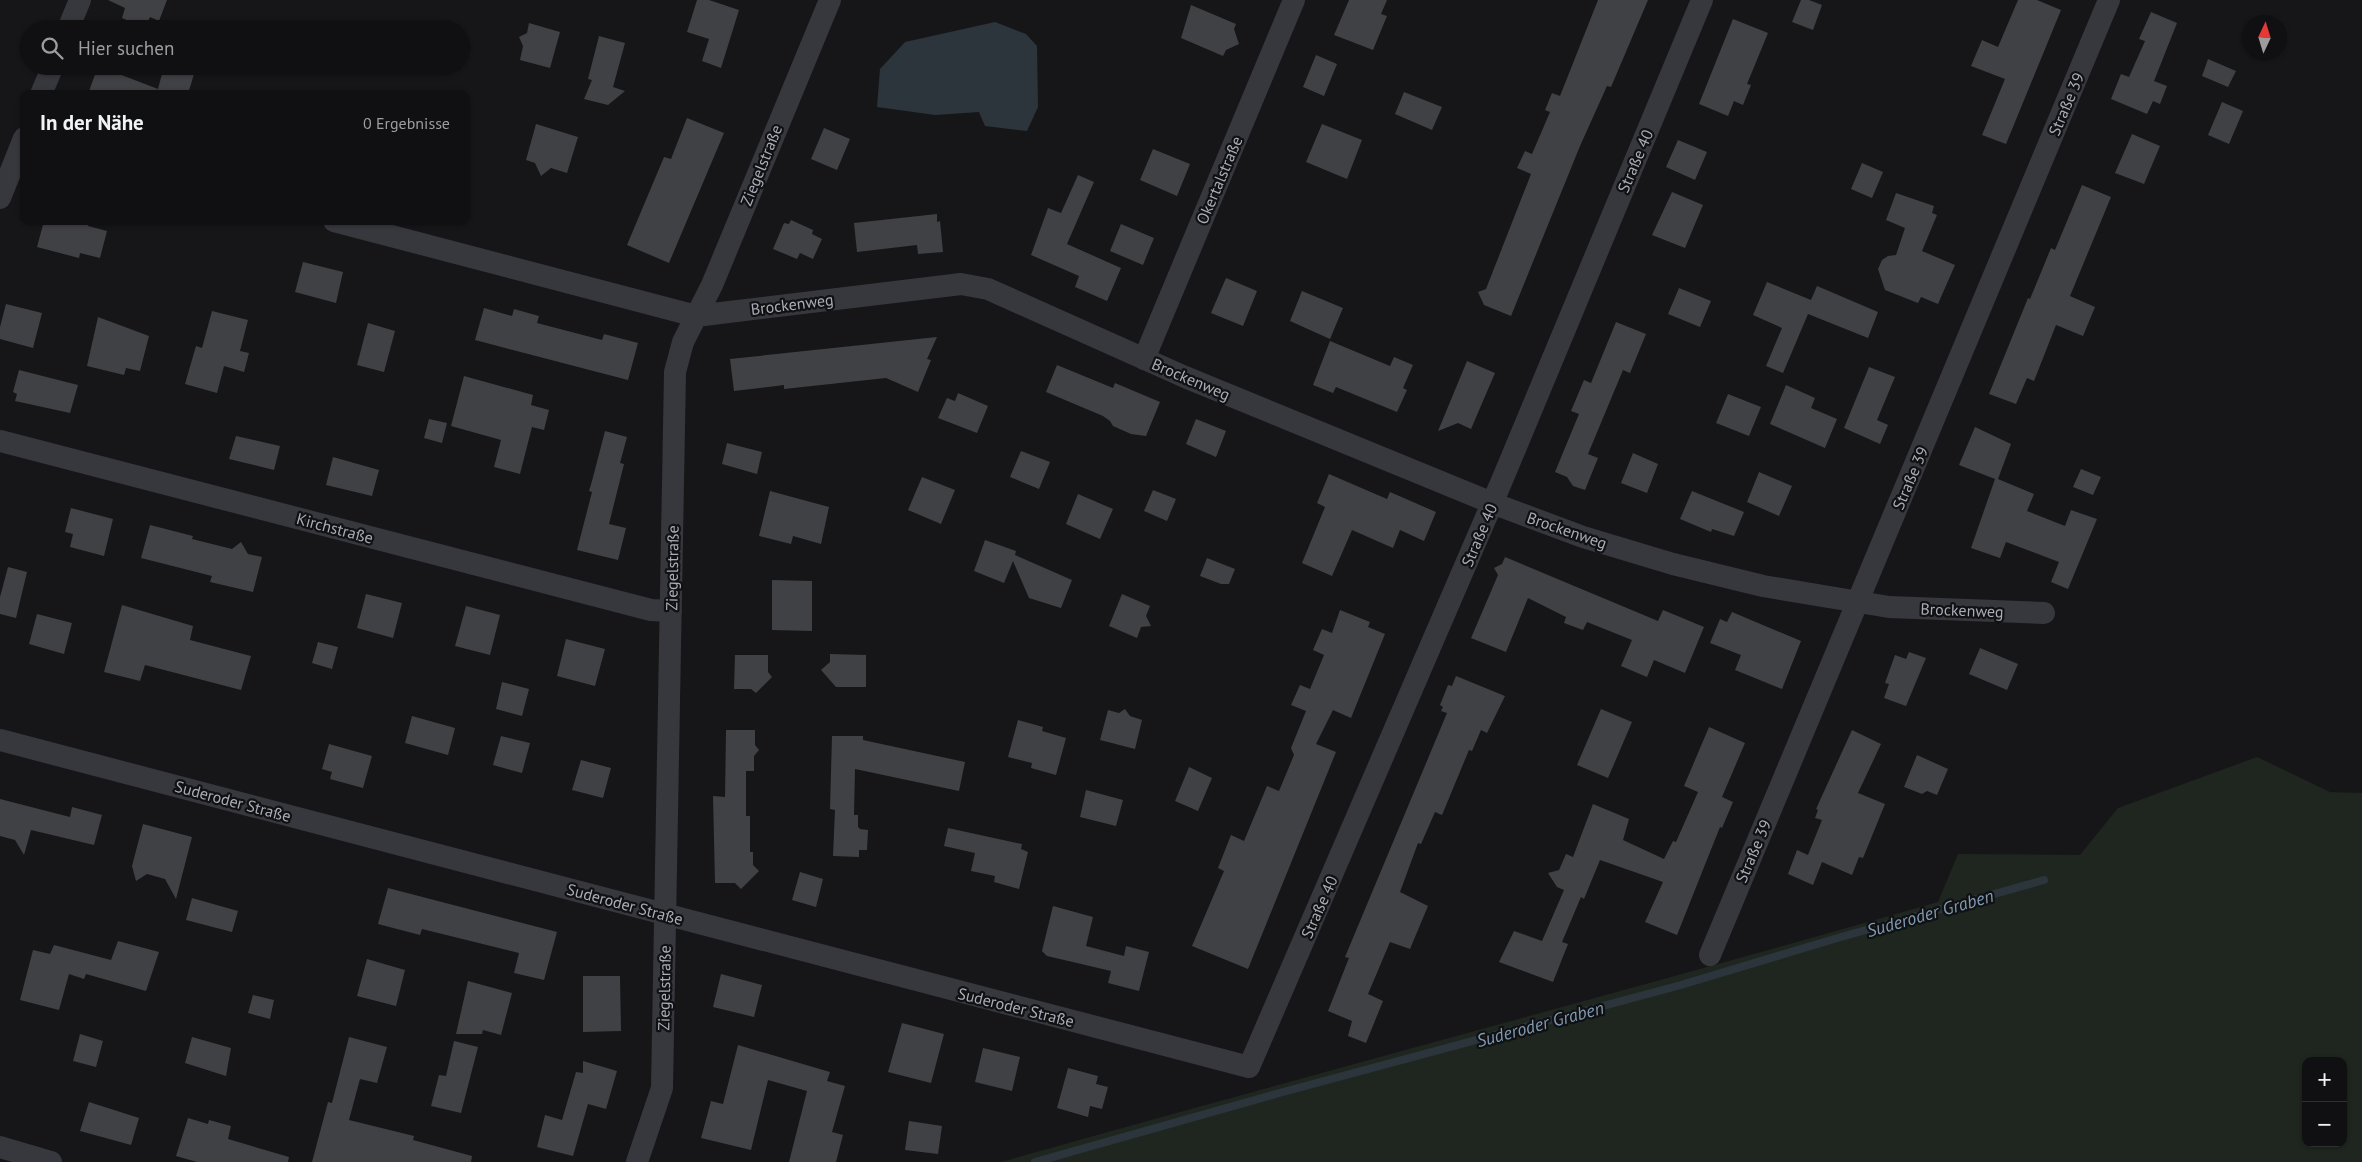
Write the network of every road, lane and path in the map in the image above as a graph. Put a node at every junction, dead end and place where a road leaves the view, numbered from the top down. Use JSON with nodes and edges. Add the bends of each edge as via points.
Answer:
{"nodes":[{"id":1,"x":80,"y":0,"type":"edge"},
{"id":2,"x":830,"y":0,"type":"edge"},
{"id":3,"x":1294,"y":0,"type":"edge"},
{"id":4,"x":1702,"y":0,"type":"edge"},
{"id":5,"x":2109,"y":0,"type":"edge"},
{"id":6,"x":72,"y":20,"type":"edge"},
{"id":7,"x":49,"y":75,"type":"edge"},
{"id":8,"x":44,"y":90,"type":"edge"},
{"id":9,"x":20,"y":148,"type":"edge"},
{"id":10,"x":0,"y":198,"type":"edge"},
{"id":11,"x":349,"y":225,"type":"edge"},
{"id":12,"x":696,"y":316,"type":"junction"},
{"id":13,"x":1144,"y":359,"type":"junction"},
{"id":14,"x":0,"y":441,"type":"edge"},
{"id":15,"x":1492,"y":503,"type":"junction"},
{"id":16,"x":1858,"y":600,"type":"junction"},
{"id":17,"x":671,"y":611,"type":"junction"},
{"id":18,"x":2044,"y":612,"type":"dead end"},
{"id":19,"x":0,"y":740,"type":"edge"},
{"id":20,"x":666,"y":916,"type":"junction"},
{"id":21,"x":1710,"y":955,"type":"dead end"},
{"id":22,"x":1249,"y":1067,"type":"joint"},
{"id":23,"x":0,"y":1147,"type":"edge"},
{"id":24,"x":51,"y":1162,"type":"edge"},
{"id":25,"x":637,"y":1162,"type":"edge"}],
"edges":[{"from":1,"to":6,"type":"street"},
{"from":2,"to":12,"type":"street","name":"Ziegelstraße","via":[[712,285]]},
{"from":3,"to":13,"type":"street","name":"Okertalstraße"},
{"from":4,"to":15,"type":"street","name":"Straße 40"},
{"from":5,"to":16,"type":"street","name":"Straße 39"},
{"from":7,"to":8,"type":"street"},
{"from":9,"to":10,"type":"street"},
{"from":11,"to":12,"type":"street","name":"Brockenweg"},
{"from":12,"to":13,"type":"street","name":"Brockenweg","via":[[961,284],[988,289]]},
{"from":12,"to":17,"type":"street","name":"Ziegelstraße","via":[[684,342],[676,372]]},
{"from":13,"to":15,"type":"street","name":"Brockenweg"},
{"from":14,"to":17,"type":"street","name":"Kirchstraße","via":[[651,610]]},
{"from":15,"to":16,"type":"street","name":"Brockenweg","via":[[1583,537],[1674,564],[1763,586]]},
{"from":15,"to":22,"type":"street","name":"Straße 40"},
{"from":16,"to":18,"type":"street","name":"Brockenweg","via":[[1889,607]]},
{"from":16,"to":21,"type":"street","name":"Straße 39"},
{"from":17,"to":20,"type":"street","name":"Ziegelstraße"},
{"from":19,"to":20,"type":"street","name":"Suderoder Straße"},
{"from":20,"to":22,"type":"street","name":"Suderoder Straße"},
{"from":20,"to":25,"type":"street","name":"Ziegelstraße","via":[[662,1088]]},
{"from":23,"to":24,"type":"street"}]}
